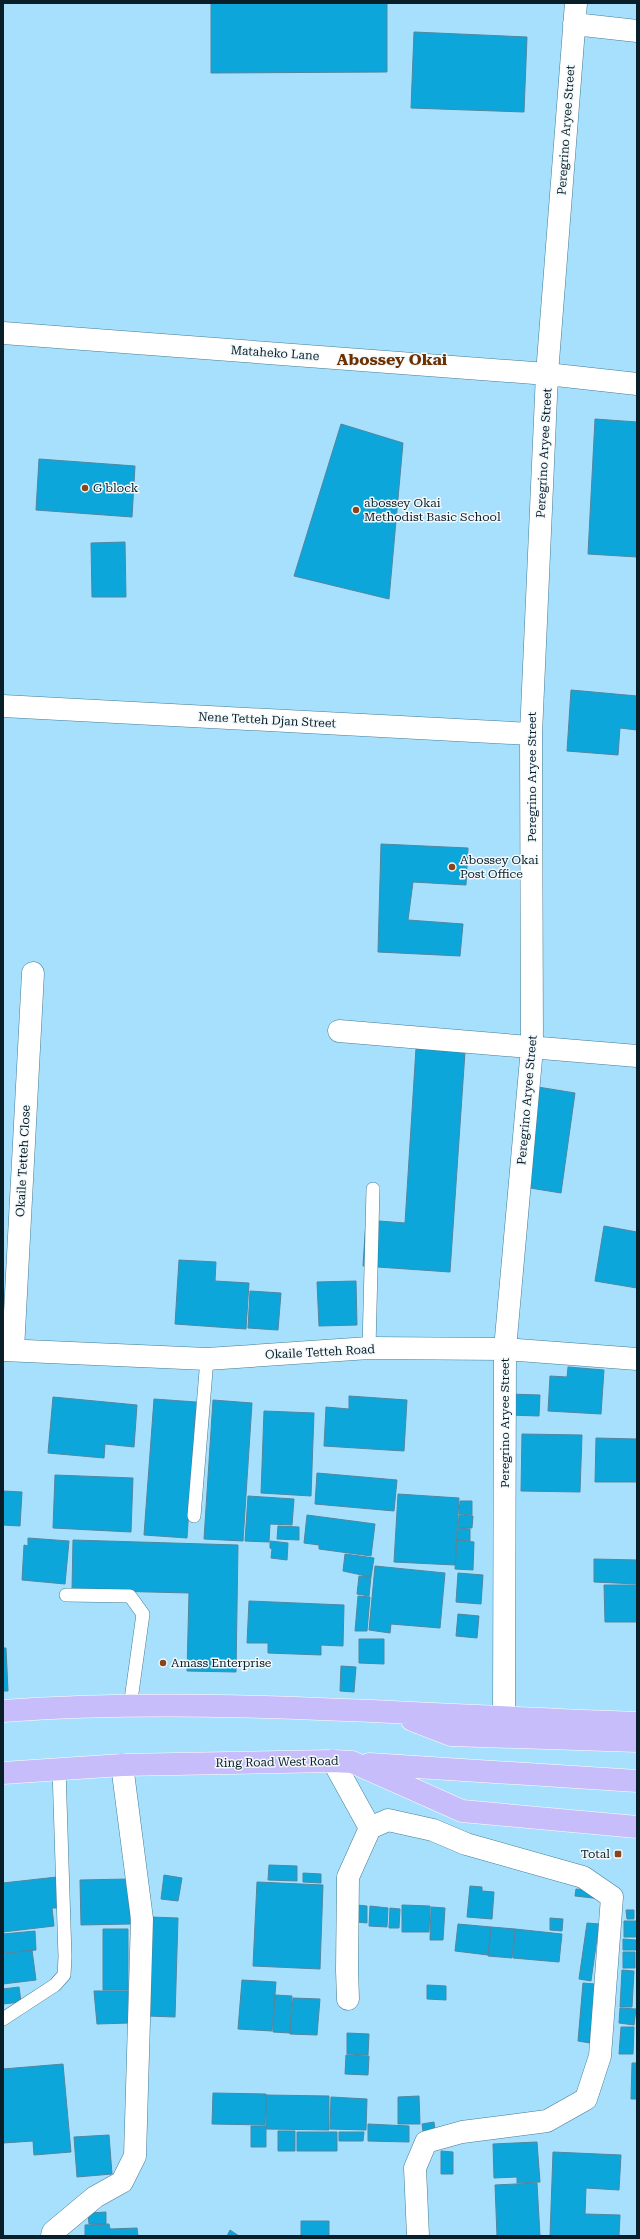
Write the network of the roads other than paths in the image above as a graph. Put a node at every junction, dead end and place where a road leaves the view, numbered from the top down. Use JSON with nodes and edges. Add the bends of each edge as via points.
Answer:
{"nodes":[{"id":1,"x":575,"y":13,"type":"edge"},
{"id":2,"x":637,"y":31,"type":"edge"},
{"id":3,"x":3,"y":332,"type":"edge"},
{"id":4,"x":547,"y":374,"type":"junction"},
{"id":5,"x":637,"y":384,"type":"edge"},
{"id":6,"x":3,"y":706,"type":"edge"},
{"id":7,"x":531,"y":734,"type":"junction"},
{"id":8,"x":33,"y":973,"type":"dead end"},
{"id":9,"x":339,"y":1031,"type":"dead end"},
{"id":10,"x":532,"y":1048,"type":"junction"},
{"id":11,"x":637,"y":1056,"type":"edge"},
{"id":12,"x":373,"y":1189,"type":"dead end"},
{"id":13,"x":369,"y":1348,"type":"junction"},
{"id":14,"x":505,"y":1349,"type":"junction"},
{"id":15,"x":8,"y":1350,"type":"edge"},
{"id":16,"x":207,"y":1359,"type":"junction"},
{"id":17,"x":637,"y":1359,"type":"edge"},
{"id":18,"x":194,"y":1516,"type":"dead end"},
{"id":19,"x":66,"y":1595,"type":"dead end"},
{"id":20,"x":130,"y":1707,"type":"junction"},
{"id":21,"x":3,"y":1711,"type":"edge"},
{"id":22,"x":394,"y":1713,"type":"junction"},
{"id":23,"x":504,"y":1718,"type":"junction"},
{"id":24,"x":637,"y":1723,"type":"edge"},
{"id":25,"x":637,"y":1741,"type":"edge"},
{"id":26,"x":342,"y":1761,"type":"junction"},
{"id":27,"x":122,"y":1766,"type":"junction"},
{"id":28,"x":59,"y":1769,"type":"junction"},
{"id":29,"x":3,"y":1773,"type":"edge"},
{"id":30,"x":637,"y":1781,"type":"edge"},
{"id":31,"x":637,"y":1827,"type":"edge"},
{"id":32,"x":370,"y":1828,"type":"junction"},
{"id":33,"x":348,"y":1999,"type":"dead end"},
{"id":34,"x":3,"y":2019,"type":"edge"},
{"id":35,"x":52,"y":2236,"type":"edge"},
{"id":36,"x":418,"y":2236,"type":"edge"}],
"edges":[{"from":1,"to":2,"type":"street"},
{"from":1,"to":4,"type":"street","name":"Peregrino Aryee Street"},
{"from":3,"to":4,"type":"street","name":"Mataheko Lane"},
{"from":4,"to":5,"type":"street","name":"Mataheko Lane"},
{"from":4,"to":7,"type":"street","name":"Peregrino Aryee Street"},
{"from":6,"to":7,"type":"street","name":"Nene Tetteh Djan Street"},
{"from":7,"to":10,"type":"street","name":"Peregrino Aryee Street"},
{"from":8,"to":15,"type":"street","name":"Okaile Tetteh Close"},
{"from":9,"to":10,"type":"street"},
{"from":10,"to":11,"type":"street"},
{"from":10,"to":14,"type":"street","name":"Peregrino Aryee Street"},
{"from":12,"to":13,"type":"lane"},
{"from":13,"to":14,"type":"street","name":"Okaile Tetteh Road"},
{"from":13,"to":16,"type":"street","name":"Okaile Tetteh Road"},
{"from":14,"to":17,"type":"street","name":"Okaile Tetteh Road"},
{"from":14,"to":23,"type":"street","name":"Peregrino Aryee Street"},
{"from":15,"to":16,"type":"street","name":"Okaile Tetteh Road"},
{"from":16,"to":18,"type":"lane"},
{"from":19,"to":20,"type":"lane","via":[[130,1596],[143,1614]]},
{"from":20,"to":21,"type":"main road"},
{"from":20,"to":22,"type":"main road","via":[[241,1706]]},
{"from":22,"to":23,"type":"main road"},
{"from":22,"to":25,"type":"main road","via":[[451,1735]]},
{"from":23,"to":24,"type":"main road"},
{"from":26,"to":27,"type":"main road","name":"Ring Road West Road"},
{"from":26,"to":30,"type":"main road","via":[[439,1770]]},
{"from":26,"to":31,"type":"main road","name":"Ring Road West Road","via":[[462,1811]]},
{"from":26,"to":32,"type":"street"},
{"from":27,"to":28,"type":"main road","name":"Ring Road West Road"},
{"from":27,"to":35,"type":"street","via":[[142,1920],[135,2156],[122,2182],[95,2197],[53,2232]]},
{"from":28,"to":29,"type":"main road","name":"Ring Road West Road"},
{"from":28,"to":34,"type":"lane","via":[[64,1975],[55,1985]]},
{"from":32,"to":33,"type":"street","via":[[348,1876]]},
{"from":32,"to":36,"type":"street","via":[[388,1820],[433,1830],[480,1848],[583,1877],[612,1897],[600,2056],[586,2099],[547,2121],[462,2132],[426,2142],[415,2168]]}]}
